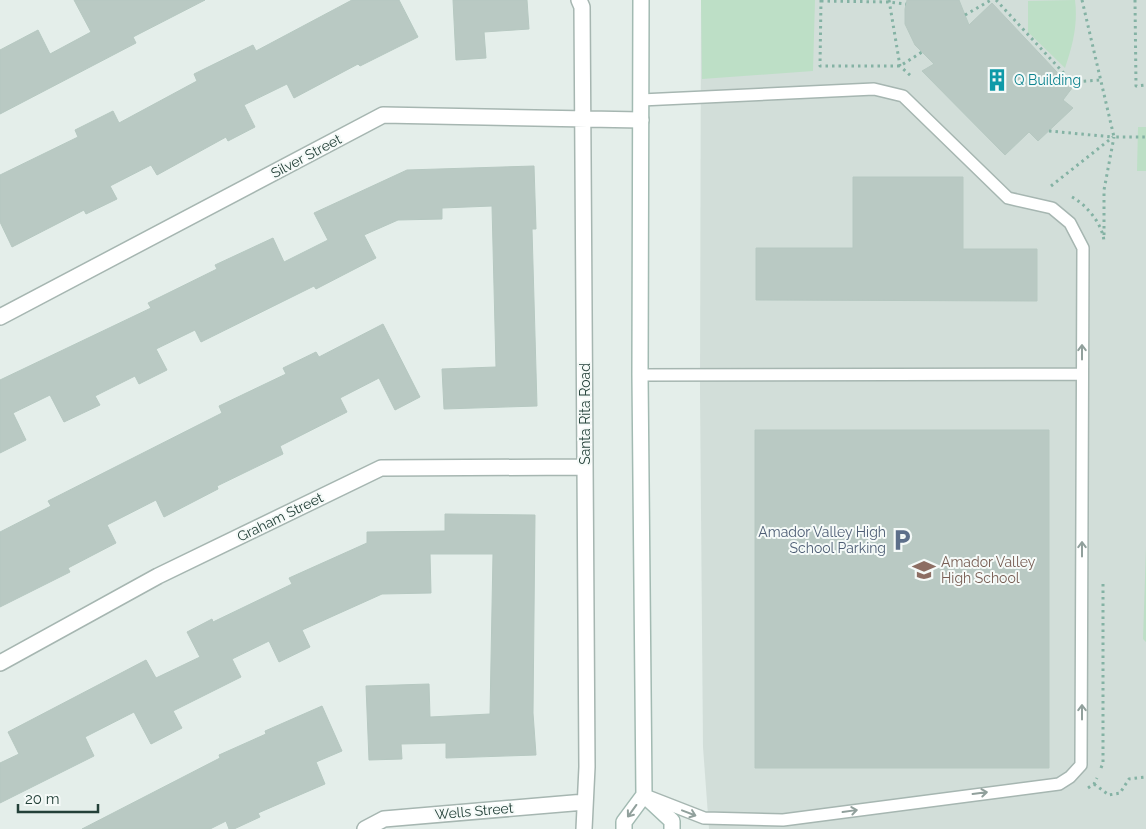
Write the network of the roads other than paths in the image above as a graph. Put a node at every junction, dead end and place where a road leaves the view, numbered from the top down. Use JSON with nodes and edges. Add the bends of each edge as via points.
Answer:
{"nodes":[{"id":1,"x":579,"y":0,"type":"edge"},
{"id":2,"x":642,"y":0,"type":"edge"},
{"id":3,"x":641,"y":100,"type":"junction"},
{"id":4,"x":584,"y":119,"type":"junction"},
{"id":5,"x":641,"y":120,"type":"junction"},
{"id":6,"x":0,"y":317,"type":"edge"},
{"id":7,"x":1082,"y":374,"type":"junction"},
{"id":8,"x":640,"y":375,"type":"junction"},
{"id":9,"x":585,"y":467,"type":"junction"},
{"id":10,"x":0,"y":663,"type":"edge"},
{"id":11,"x":644,"y":795,"type":"junction"},
{"id":12,"x":585,"y":802,"type":"junction"},
{"id":13,"x":365,"y":829,"type":"edge"},
{"id":14,"x":584,"y":829,"type":"edge"},
{"id":15,"x":624,"y":829,"type":"edge"},
{"id":16,"x":672,"y":829,"type":"edge"}],
"edges":[{"from":1,"to":4,"type":"street","name":"Santa Rita Road","via":[[582,7]]},
{"from":2,"to":3,"type":"street"},
{"from":3,"to":5,"type":"street"},
{"from":7,"to":3,"type":"lane","one_way":true,"via":[[1083,248],[1070,223],[1052,208],[1008,198],[903,96],[874,89]]},
{"from":4,"to":5,"type":"street","name":"Silver Street"},
{"from":4,"to":6,"type":"street","name":"Silver Street","via":[[383,115]]},
{"from":4,"to":9,"type":"street","name":"Santa Rita Road"},
{"from":5,"to":8,"type":"street"},
{"from":7,"to":8,"type":"lane"},
{"from":11,"to":7,"type":"lane","one_way":true,"via":[[704,818],[783,820],[1059,784],[1070,777],[1081,765]]},
{"from":8,"to":11,"type":"street"},
{"from":9,"to":10,"type":"street","name":"Graham Street","via":[[381,468],[158,576]]},
{"from":9,"to":12,"type":"street","name":"Santa Rita Road"},
{"from":11,"to":15,"type":"street","one_way":true,"via":[[624,822]]},
{"from":11,"to":16,"type":"street","via":[[672,821]]},
{"from":12,"to":13,"type":"street","name":"Wells Street","via":[[384,819]]},
{"from":12,"to":14,"type":"street","name":"Santa Rita Road"}]}
